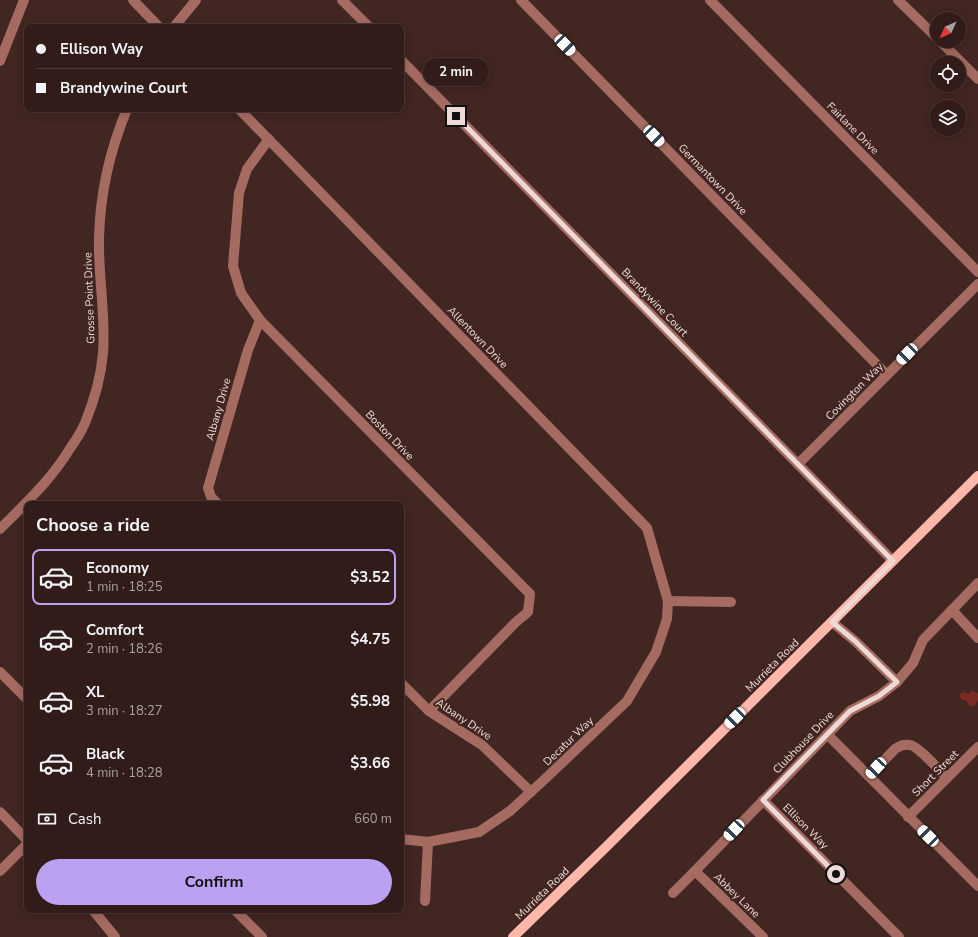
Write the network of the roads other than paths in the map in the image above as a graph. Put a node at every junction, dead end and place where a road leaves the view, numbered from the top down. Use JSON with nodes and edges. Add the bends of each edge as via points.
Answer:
{"nodes":[{"id":1,"x":24,"y":0,"type":"edge"},
{"id":2,"x":133,"y":0,"type":"edge"},
{"id":3,"x":196,"y":0,"type":"edge"},
{"id":4,"x":342,"y":0,"type":"edge"},
{"id":5,"x":521,"y":0,"type":"edge"},
{"id":6,"x":710,"y":0,"type":"edge"},
{"id":7,"x":898,"y":0,"type":"edge"},
{"id":8,"x":157,"y":24,"type":"edge"},
{"id":9,"x":176,"y":24,"type":"edge"},
{"id":10,"x":366,"y":24,"type":"edge"},
{"id":11,"x":930,"y":31,"type":"edge"},
{"id":12,"x":947,"y":48,"type":"edge"},
{"id":13,"x":0,"y":61,"type":"edge"},
{"id":14,"x":404,"y":63,"type":"edge"},
{"id":15,"x":978,"y":79,"type":"edge"},
{"id":16,"x":126,"y":112,"type":"edge"},
{"id":17,"x":242,"y":112,"type":"edge"},
{"id":18,"x":269,"y":140,"type":"junction"},
{"id":19,"x":978,"y":272,"type":"edge"},
{"id":20,"x":978,"y":284,"type":"edge"},
{"id":21,"x":260,"y":320,"type":"junction"},
{"id":22,"x":887,"y":374,"type":"junction"},
{"id":23,"x":798,"y":464,"type":"junction"},
{"id":24,"x":978,"y":476,"type":"edge"},
{"id":25,"x":31,"y":501,"type":"edge"},
{"id":26,"x":215,"y":501,"type":"edge"},
{"id":27,"x":24,"y":507,"type":"edge"},
{"id":28,"x":0,"y":529,"type":"edge"},
{"id":29,"x":893,"y":561,"type":"junction"},
{"id":30,"x":978,"y":583,"type":"edge"},
{"id":31,"x":668,"y":601,"type":"junction"},
{"id":32,"x":731,"y":602,"type":"dead end"},
{"id":33,"x":952,"y":610,"type":"junction"},
{"id":34,"x":832,"y":622,"type":"junction"},
{"id":35,"x":978,"y":638,"type":"edge"},
{"id":36,"x":0,"y":672,"type":"edge"},
{"id":37,"x":897,"y":682,"type":"junction"},
{"id":38,"x":404,"y":686,"type":"edge"},
{"id":39,"x":24,"y":696,"type":"edge"},
{"id":40,"x":429,"y":710,"type":"junction"},
{"id":41,"x":827,"y":734,"type":"junction"},
{"id":42,"x":978,"y":747,"type":"edge"},
{"id":43,"x":970,"y":755,"type":"junction"},
{"id":44,"x":978,"y":762,"type":"edge"},
{"id":45,"x":869,"y":776,"type":"junction"},
{"id":46,"x":947,"y":778,"type":"junction"},
{"id":47,"x":531,"y":792,"type":"junction"},
{"id":48,"x":763,"y":800,"type":"junction"},
{"id":49,"x":0,"y":812,"type":"edge"},
{"id":50,"x":908,"y":816,"type":"junction"},
{"id":51,"x":24,"y":837,"type":"edge"},
{"id":52,"x":404,"y":839,"type":"edge"},
{"id":53,"x":428,"y":842,"type":"junction"},
{"id":54,"x":24,"y":847,"type":"edge"},
{"id":55,"x":0,"y":871,"type":"edge"},
{"id":56,"x":695,"y":871,"type":"junction"},
{"id":57,"x":978,"y":886,"type":"edge"},
{"id":58,"x":673,"y":893,"type":"dead end"},
{"id":59,"x":425,"y":900,"type":"dead end"},
{"id":60,"x":95,"y":913,"type":"edge"},
{"id":61,"x":238,"y":913,"type":"edge"},
{"id":62,"x":115,"y":937,"type":"edge"},
{"id":63,"x":262,"y":937,"type":"edge"},
{"id":64,"x":513,"y":937,"type":"edge"},
{"id":65,"x":763,"y":937,"type":"edge"},
{"id":66,"x":899,"y":937,"type":"edge"}],
"edges":[{"from":1,"to":13,"type":"street"},
{"from":2,"to":8,"type":"street"},
{"from":3,"to":9,"type":"street"},
{"from":4,"to":10,"type":"street"},
{"from":5,"to":22,"type":"street","name":"Germantown Drive"},
{"from":6,"to":19,"type":"street","name":"Fairlane Drive"},
{"from":7,"to":11,"type":"street"},
{"from":12,"to":15,"type":"street"},
{"from":14,"to":23,"type":"street","name":"Brandywine Court"},
{"from":16,"to":25,"type":"street","name":"Grosse Point Drive","via":[[110,158],[102,199],[99,272],[104,329],[100,375],[79,434],[59,467]]},
{"from":17,"to":18,"type":"street","name":"Allentown Drive"},
{"from":18,"to":21,"type":"street","name":"Boston Drive","via":[[247,169],[239,194],[233,266],[241,292]]},
{"from":18,"to":31,"type":"street","name":"Allentown Drive","via":[[647,528]]},
{"from":20,"to":22,"type":"street","name":"Covington Way"},
{"from":21,"to":26,"type":"street","name":"Albany Drive","via":[[248,350],[208,488],[210,496]]},
{"from":21,"to":40,"type":"street","name":"Boston Drive","via":[[530,594],[528,612]]},
{"from":22,"to":23,"type":"street","name":"Covington Way"},
{"from":23,"to":29,"type":"street","name":"Brandywine Court"},
{"from":24,"to":29,"type":"main road","name":"Murrieta Road"},
{"from":27,"to":28,"type":"street","name":"Grosse Point Drive"},
{"from":29,"to":34,"type":"main road","name":"Murrieta Road"},
{"from":30,"to":33,"type":"street","name":"Clubhouse Drive"},
{"from":31,"to":32,"type":"street"},
{"from":31,"to":47,"type":"street","name":"Decatur Way","via":[[667,619],[656,652],[627,701]]},
{"from":33,"to":35,"type":"street"},
{"from":33,"to":37,"type":"street","name":"Clubhouse Drive","via":[[923,640],[912,663]]},
{"from":34,"to":37,"type":"street"},
{"from":34,"to":64,"type":"main road","name":"Murrieta Road"},
{"from":36,"to":39,"type":"street"},
{"from":37,"to":41,"type":"street","name":"Clubhouse Drive","via":[[879,696],[850,711]]},
{"from":38,"to":40,"type":"street","name":"Albany Drive"},
{"from":40,"to":47,"type":"street","name":"Albany Drive","via":[[482,745]]},
{"from":41,"to":45,"type":"street"},
{"from":41,"to":48,"type":"street","name":"Clubhouse Drive"},
{"from":42,"to":43,"type":"street","name":"Short Street"},
{"from":43,"to":44,"type":"street"},
{"from":43,"to":46,"type":"street","name":"Short Street"},
{"from":45,"to":46,"type":"street","via":[[895,749],[910,745],[917,748]]},
{"from":45,"to":50,"type":"street"},
{"from":46,"to":50,"type":"street","name":"Short Street"},
{"from":47,"to":53,"type":"street","name":"Decatur Way","via":[[510,811],[479,832]]},
{"from":48,"to":56,"type":"street","name":"Clubhouse Drive"},
{"from":48,"to":66,"type":"street","name":"Ellison Way"},
{"from":49,"to":51,"type":"street"},
{"from":50,"to":57,"type":"street"},
{"from":52,"to":53,"type":"street","name":"Decatur Way"},
{"from":53,"to":59,"type":"street"},
{"from":54,"to":55,"type":"street"},
{"from":56,"to":58,"type":"street","name":"Clubhouse Drive"},
{"from":56,"to":65,"type":"street","name":"Abbey Lane"},
{"from":60,"to":62,"type":"street"},
{"from":61,"to":63,"type":"street"}]}
